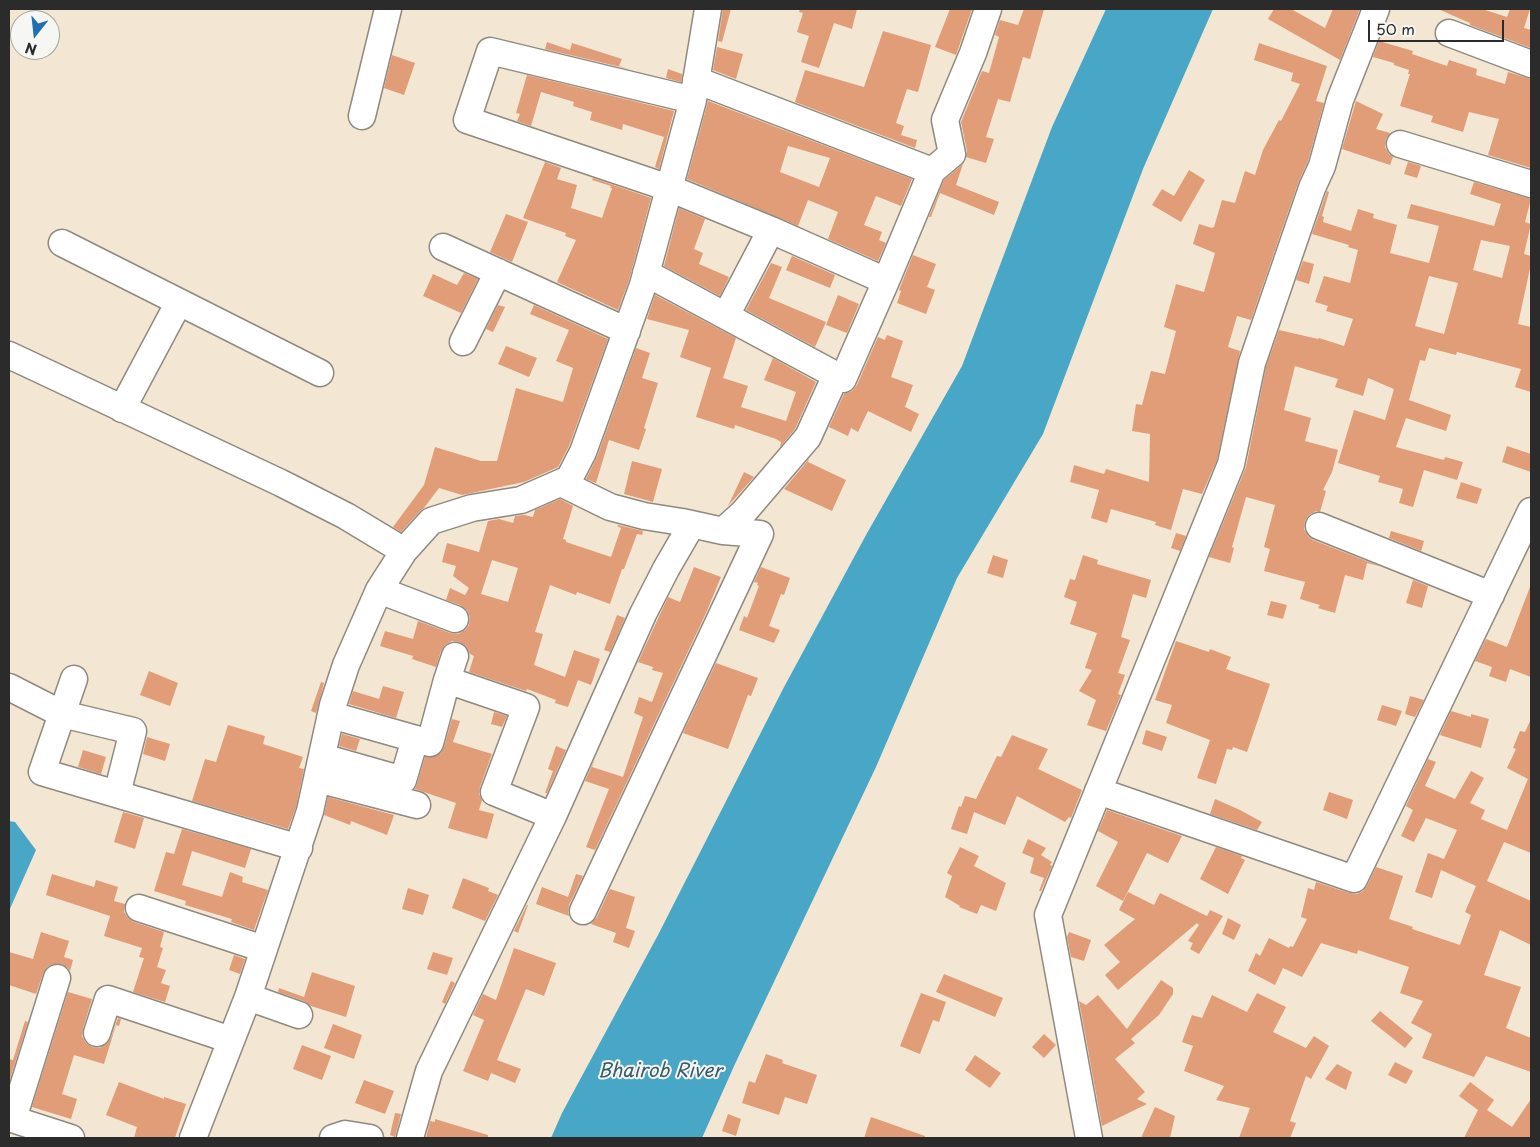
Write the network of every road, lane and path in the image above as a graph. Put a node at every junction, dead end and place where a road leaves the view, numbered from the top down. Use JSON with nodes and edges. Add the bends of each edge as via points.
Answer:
{"nodes":[{"id":1,"x":388,"y":9,"type":"edge"},
{"id":2,"x":708,"y":9,"type":"edge"},
{"id":3,"x":988,"y":9,"type":"edge"},
{"id":4,"x":1376,"y":9,"type":"edge"},
{"id":5,"x":1449,"y":32,"type":"dead end"},
{"id":6,"x":1531,"y":64,"type":"edge"},
{"id":7,"x":695,"y":90,"type":"junction"},
{"id":8,"x":362,"y":116,"type":"dead end"},
{"id":9,"x":1400,"y":144,"type":"dead end"},
{"id":10,"x":932,"y":170,"type":"junction"},
{"id":11,"x":1531,"y":184,"type":"edge"},
{"id":12,"x":669,"y":188,"type":"junction"},
{"id":13,"x":771,"y":230,"type":"junction"},
{"id":14,"x":62,"y":243,"type":"dead end"},
{"id":15,"x":443,"y":247,"type":"dead end"},
{"id":16,"x":498,"y":272,"type":"junction"},
{"id":17,"x":646,"y":273,"type":"junction"},
{"id":18,"x":886,"y":281,"type":"junction"},
{"id":19,"x":179,"y":302,"type":"junction"},
{"id":20,"x":730,"y":308,"type":"dead end"},
{"id":21,"x":627,"y":331,"type":"junction"},
{"id":22,"x":464,"y":342,"type":"dead end"},
{"id":23,"x":9,"y":355,"type":"edge"},
{"id":24,"x":320,"y":373,"type":"dead end"},
{"id":25,"x":836,"y":375,"type":"junction"},
{"id":26,"x":122,"y":409,"type":"junction"},
{"id":27,"x":561,"y":483,"type":"junction"},
{"id":28,"x":1531,"y":511,"type":"edge"},
{"id":29,"x":1319,"y":526,"type":"dead end"},
{"id":30,"x":688,"y":531,"type":"dead end"},
{"id":31,"x":723,"y":531,"type":"junction"},
{"id":32,"x":404,"y":551,"type":"junction"},
{"id":33,"x":379,"y":590,"type":"junction"},
{"id":34,"x":1491,"y":595,"type":"junction"},
{"id":35,"x":455,"y":619,"type":"dead end"},
{"id":36,"x":455,"y":656,"type":"dead end"},
{"id":37,"x":74,"y":679,"type":"dead end"},
{"id":38,"x":447,"y":680,"type":"junction"},
{"id":39,"x":9,"y":686,"type":"edge"},
{"id":40,"x":62,"y":714,"type":"junction"},
{"id":41,"x":330,"y":715,"type":"junction"},
{"id":42,"x":415,"y":738,"type":"junction"},
{"id":43,"x":319,"y":768,"type":"junction"},
{"id":44,"x":1098,"y":791,"type":"junction"},
{"id":45,"x":117,"y":794,"type":"junction"},
{"id":46,"x":417,"y":804,"type":"dead end"},
{"id":47,"x":553,"y":816,"type":"junction"},
{"id":48,"x":299,"y":848,"type":"junction"},
{"id":49,"x":139,"y":908,"type":"dead end"},
{"id":50,"x":583,"y":911,"type":"dead end"},
{"id":51,"x":264,"y":949,"type":"junction"},
{"id":52,"x":57,"y":978,"type":"dead end"},
{"id":53,"x":248,"y":997,"type":"junction"},
{"id":54,"x":299,"y":1015,"type":"dead end"},
{"id":55,"x":97,"y":1033,"type":"dead end"},
{"id":56,"x":230,"y":1040,"type":"junction"},
{"id":57,"x":11,"y":1118,"type":"edge"},
{"id":58,"x":200,"y":1136,"type":"edge"},
{"id":59,"x":71,"y":1138,"type":"edge"},
{"id":60,"x":333,"y":1138,"type":"edge"},
{"id":61,"x":370,"y":1138,"type":"edge"},
{"id":62,"x":410,"y":1138,"type":"edge"},
{"id":63,"x":1089,"y":1138,"type":"edge"}],
"edges":[{"from":1,"to":8,"type":"street"},
{"from":2,"to":7,"type":"street"},
{"from":3,"to":10,"type":"street","via":[[945,120],[952,154]]},
{"from":4,"to":44,"type":"street","via":[[1340,100],[1322,166],[1252,363],[1231,464]]},
{"from":5,"to":6,"type":"street"},
{"from":7,"to":10,"type":"street"},
{"from":7,"to":12,"type":"street"},
{"from":7,"to":12,"type":"street","via":[[490,51],[467,120]]},
{"from":9,"to":11,"type":"street"},
{"from":10,"to":18,"type":"street"},
{"from":12,"to":13,"type":"street"},
{"from":12,"to":17,"type":"street"},
{"from":13,"to":18,"type":"street"},
{"from":13,"to":20,"type":"street"},
{"from":14,"to":19,"type":"street"},
{"from":15,"to":16,"type":"street"},
{"from":16,"to":21,"type":"street"},
{"from":16,"to":22,"type":"street"},
{"from":17,"to":21,"type":"street"},
{"from":17,"to":25,"type":"street"},
{"from":18,"to":25,"type":"street","via":[[843,379]]},
{"from":19,"to":24,"type":"street"},
{"from":19,"to":26,"type":"street"},
{"from":21,"to":27,"type":"street","via":[[583,452],[569,479]]},
{"from":23,"to":26,"type":"street"},
{"from":25,"to":31,"type":"street","via":[[808,437],[743,513]]},
{"from":26,"to":32,"type":"street","via":[[289,487]]},
{"from":27,"to":31,"type":"street","via":[[610,507]]},
{"from":27,"to":32,"type":"street","via":[[521,500],[472,508],[431,521]]},
{"from":28,"to":34,"type":"street"},
{"from":29,"to":34,"type":"street"},
{"from":30,"to":47,"type":"street","via":[[643,614]]},
{"from":31,"to":50,"type":"street","via":[[760,534]]},
{"from":32,"to":33,"type":"street"},
{"from":33,"to":35,"type":"street"},
{"from":33,"to":41,"type":"street","via":[[346,665]]},
{"from":34,"to":44,"type":"street","via":[[1354,879]]},
{"from":36,"to":38,"type":"street"},
{"from":37,"to":40,"type":"street"},
{"from":38,"to":42,"type":"street","via":[[430,743]]},
{"from":38,"to":47,"type":"street","via":[[526,706],[494,792]]},
{"from":39,"to":40,"type":"street"},
{"from":40,"to":45,"type":"street","via":[[133,732]]},
{"from":40,"to":45,"type":"street","via":[[42,772]]},
{"from":41,"to":42,"type":"street"},
{"from":41,"to":43,"type":"street"},
{"from":42,"to":43,"type":"street","via":[[403,780]]},
{"from":43,"to":46,"type":"street"},
{"from":43,"to":48,"type":"street"},
{"from":44,"to":63,"type":"street","via":[[1048,915]]},
{"from":45,"to":48,"type":"street"},
{"from":47,"to":62,"type":"street","via":[[429,1071]]},
{"from":48,"to":51,"type":"street"},
{"from":49,"to":51,"type":"street"},
{"from":51,"to":53,"type":"street"},
{"from":52,"to":57,"type":"street"},
{"from":53,"to":54,"type":"street"},
{"from":53,"to":56,"type":"street"},
{"from":55,"to":56,"type":"street","via":[[108,999]]},
{"from":56,"to":58,"type":"street"},
{"from":57,"to":59,"type":"street"},
{"from":60,"to":61,"type":"street","via":[[345,1134]]}]}
